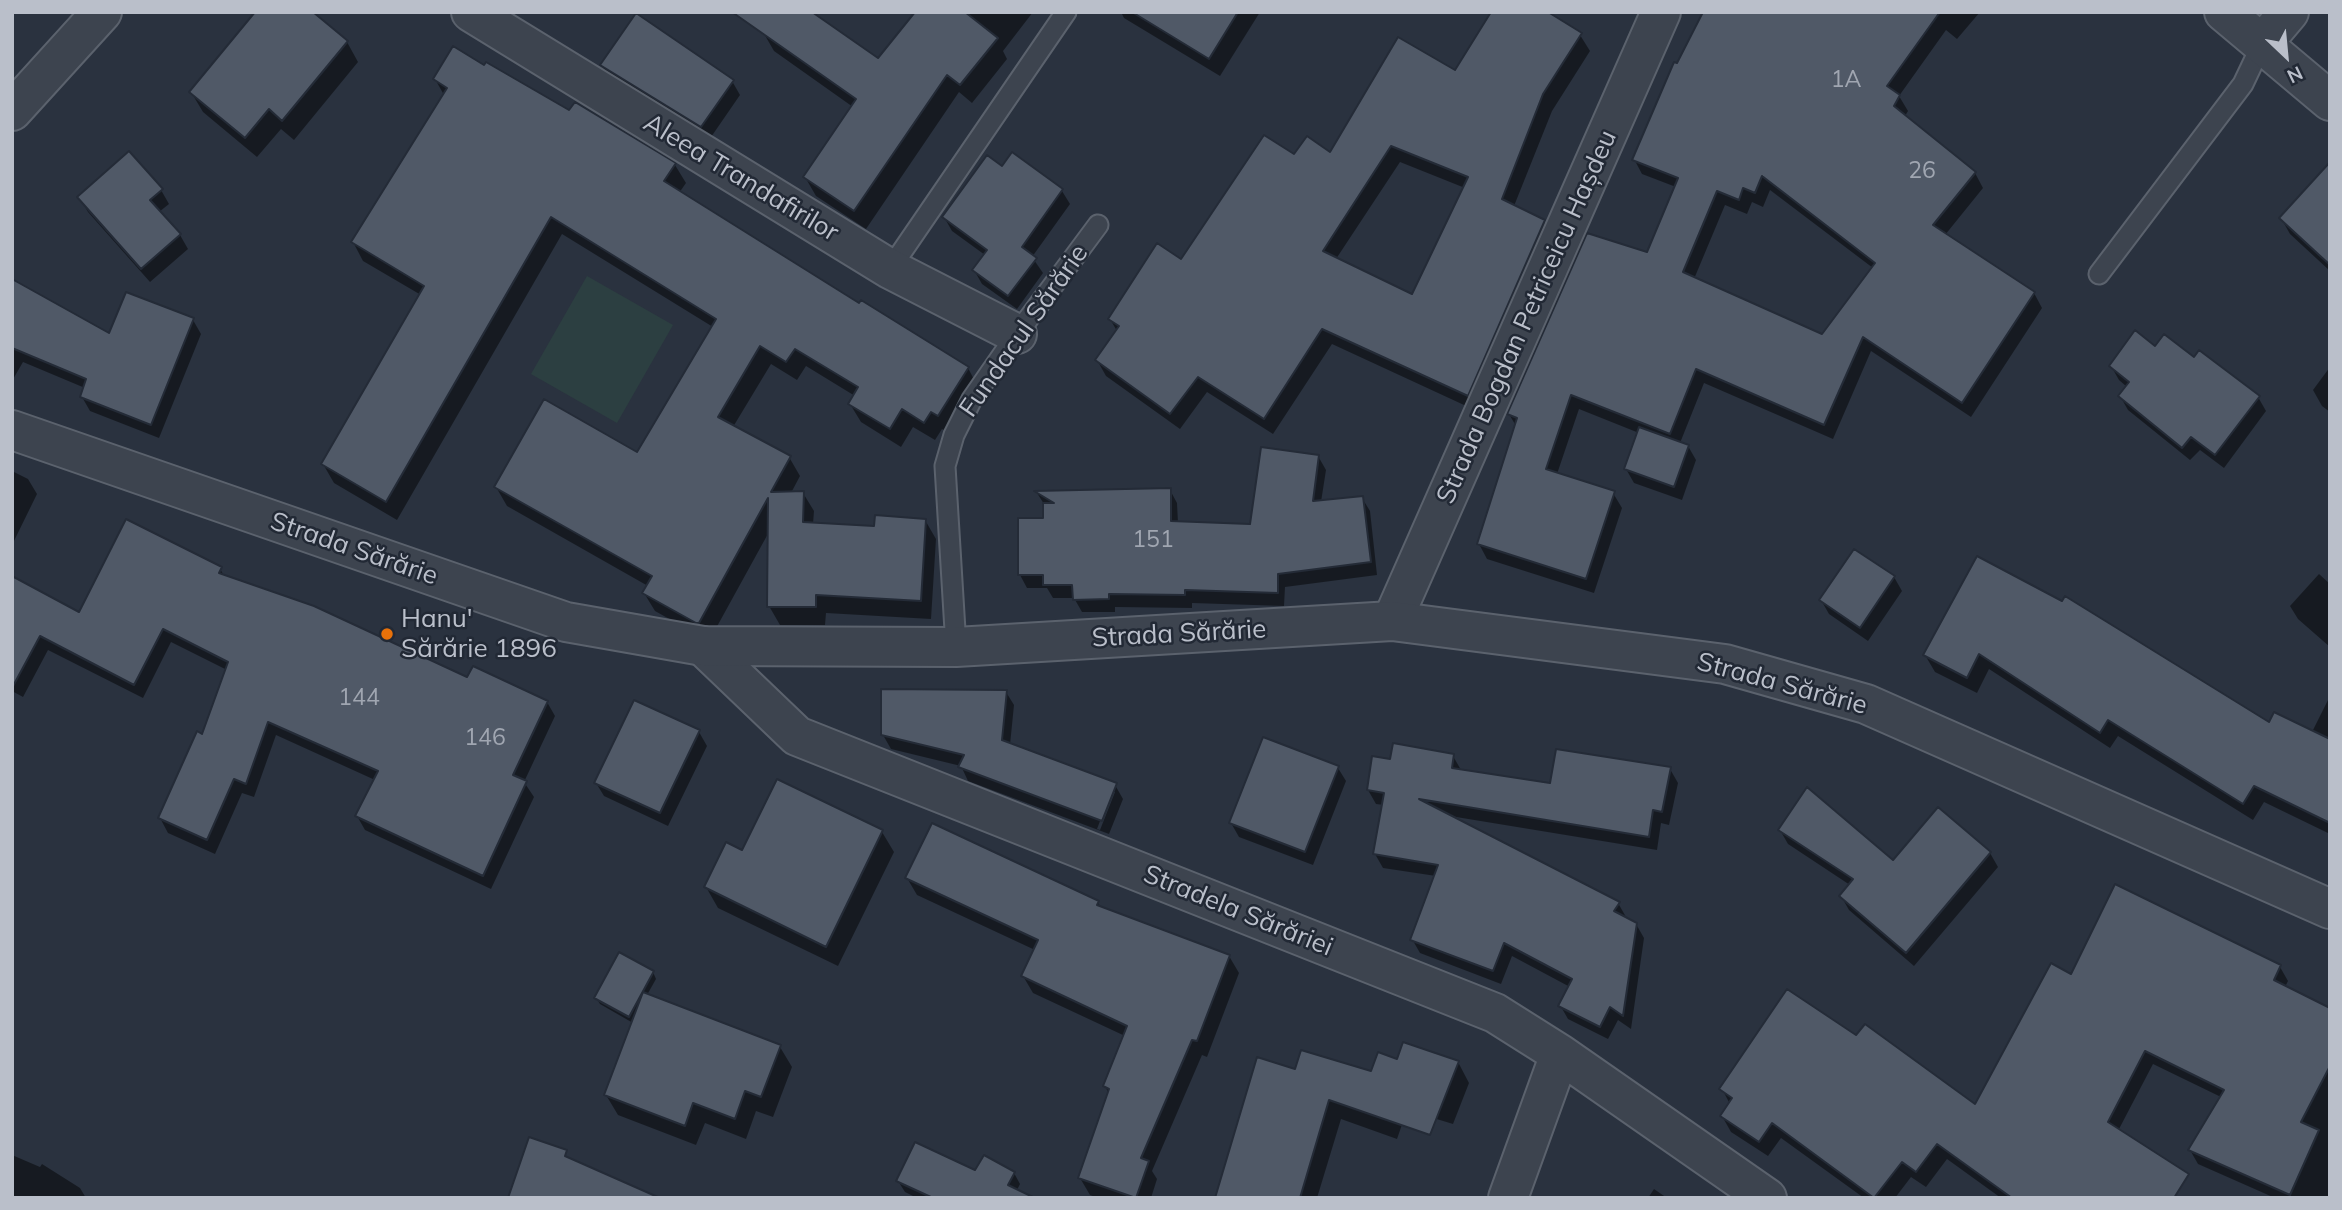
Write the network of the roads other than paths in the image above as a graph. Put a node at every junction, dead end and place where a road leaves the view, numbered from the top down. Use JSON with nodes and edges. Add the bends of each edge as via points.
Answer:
{"nodes":[{"id":1,"x":102,"y":12,"type":"edge"},
{"id":2,"x":471,"y":12,"type":"edge"},
{"id":3,"x":1066,"y":12,"type":"edge"},
{"id":4,"x":1661,"y":12,"type":"edge"},
{"id":5,"x":2224,"y":12,"type":"edge"},
{"id":6,"x":2289,"y":12,"type":"edge"},
{"id":7,"x":2262,"y":44,"type":"junction"},
{"id":8,"x":2330,"y":101,"type":"edge"},
{"id":9,"x":12,"y":111,"type":"edge"},
{"id":10,"x":1098,"y":225,"type":"dead end"},
{"id":11,"x":890,"y":269,"type":"junction"},
{"id":12,"x":2099,"y":274,"type":"dead end"},
{"id":13,"x":1017,"y":334,"type":"junction"},
{"id":14,"x":12,"y":430,"type":"edge"},
{"id":15,"x":1392,"y":621,"type":"junction"},
{"id":16,"x":703,"y":646,"type":"junction"},
{"id":17,"x":956,"y":647,"type":"junction"},
{"id":18,"x":2330,"y":909,"type":"edge"},
{"id":19,"x":1560,"y":1054,"type":"junction"},
{"id":20,"x":1508,"y":1198,"type":"edge"},
{"id":21,"x":1767,"y":1198,"type":"edge"}],
"edges":[{"from":1,"to":9,"type":"street"},
{"from":2,"to":11,"type":"street","name":"Aleea Trandafirilor"},
{"from":3,"to":11,"type":"lane"},
{"from":4,"to":15,"type":"street","name":"Strada Bogdan Petriceicu Hașdeu"},
{"from":5,"to":7,"type":"street"},
{"from":6,"to":7,"type":"street"},
{"from":7,"to":8,"type":"street"},
{"from":7,"to":12,"type":"lane","via":[[2243,84]]},
{"from":10,"to":13,"type":"lane","name":"Fundacul Sărărie"},
{"from":11,"to":13,"type":"street","name":"Aleea Trandafirilor"},
{"from":13,"to":17,"type":"lane","name":"Fundacul Sărărie","via":[[972,399],[945,466]]},
{"from":14,"to":16,"type":"street","name":"Strada Sărărie","via":[[566,622]]},
{"from":15,"to":17,"type":"street","name":"Strada Sărărie"},
{"from":15,"to":18,"type":"street","name":"Strada Sărărie","via":[[1725,664],[1866,704]]},
{"from":16,"to":17,"type":"street","name":"Strada Sărărie"},
{"from":16,"to":19,"type":"street","name":"Stradela Sărăriei","via":[[797,736],[1495,1013]]},
{"from":19,"to":20,"type":"street"},
{"from":19,"to":21,"type":"street","name":"Stradela Sărăriei"}]}
